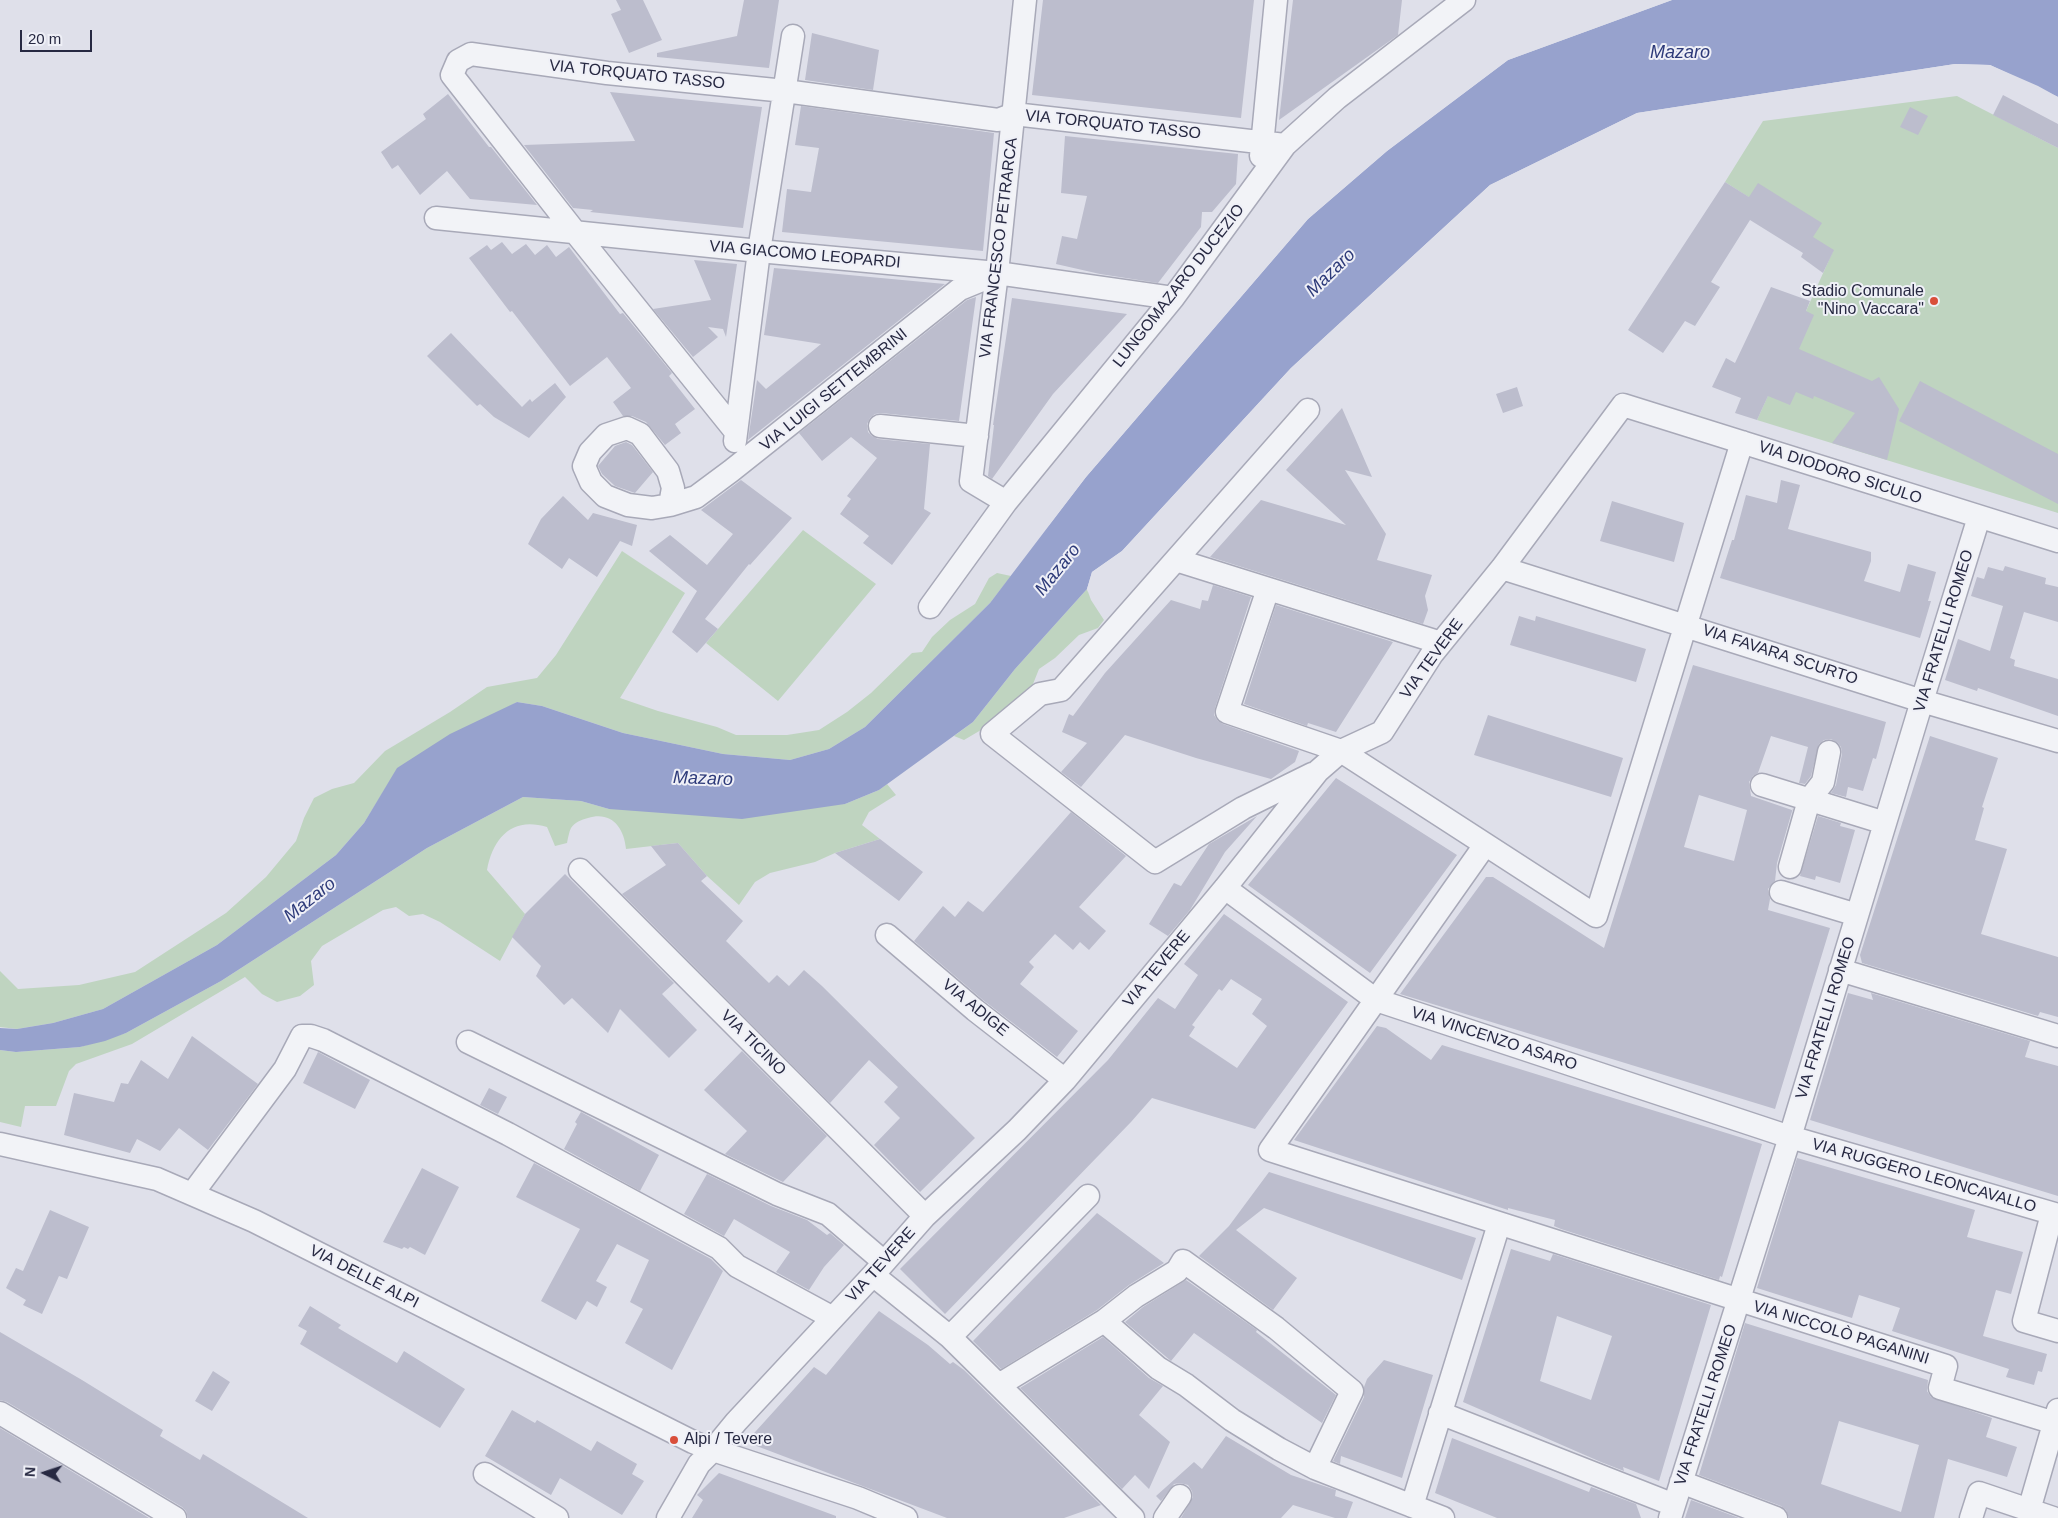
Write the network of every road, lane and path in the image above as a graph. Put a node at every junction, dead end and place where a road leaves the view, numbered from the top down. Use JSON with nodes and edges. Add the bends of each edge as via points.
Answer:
{"nodes":[{"id":1,"x":1025,"y":0,"type":"edge"},
{"id":2,"x":1276,"y":0,"type":"edge"},
{"id":3,"x":1464,"y":0,"type":"edge"},
{"id":4,"x":793,"y":36,"type":"dead end"},
{"id":5,"x":784,"y":91,"type":"junction"},
{"id":6,"x":1014,"y":114,"type":"junction"},
{"id":7,"x":1262,"y":142,"type":"junction"},
{"id":8,"x":1285,"y":145,"type":"junction"},
{"id":9,"x":1258,"y":182,"type":"junction"},
{"id":10,"x":436,"y":218,"type":"dead end"},
{"id":11,"x":576,"y":232,"type":"junction"},
{"id":12,"x":759,"y":251,"type":"junction"},
{"id":13,"x":997,"y":274,"type":"junction"},
{"id":14,"x":1173,"y":298,"type":"junction"},
{"id":15,"x":1623,"y":405,"type":"joint"},
{"id":16,"x":1308,"y":410,"type":"dead end"},
{"id":17,"x":880,"y":426,"type":"dead end"},
{"id":18,"x":736,"y":432,"type":"junction"},
{"id":19,"x":977,"y":436,"type":"junction"},
{"id":20,"x":1742,"y":442,"type":"junction"},
{"id":21,"x":731,"y":472,"type":"junction"},
{"id":22,"x":1006,"y":502,"type":"junction"},
{"id":23,"x":670,"y":505,"type":"dead end"},
{"id":24,"x":1979,"y":517,"type":"junction"},
{"id":25,"x":2058,"y":541,"type":"edge"},
{"id":26,"x":1176,"y":560,"type":"junction"},
{"id":27,"x":1502,"y":568,"type":"junction"},
{"id":28,"x":1268,"y":589,"type":"junction"},
{"id":29,"x":930,"y":607,"type":"dead end"},
{"id":30,"x":1686,"y":624,"type":"junction"},
{"id":31,"x":1441,"y":643,"type":"junction"},
{"id":32,"x":1922,"y":700,"type":"junction"},
{"id":33,"x":2058,"y":741,"type":"edge"},
{"id":34,"x":1341,"y":751,"type":"junction"},
{"id":35,"x":1829,"y":752,"type":"dead end"},
{"id":36,"x":1318,"y":771,"type":"junction"},
{"id":37,"x":1762,"y":785,"type":"dead end"},
{"id":38,"x":1809,"y":800,"type":"junction"},
{"id":39,"x":1885,"y":823,"type":"junction"},
{"id":40,"x":1486,"y":844,"type":"junction"},
{"id":41,"x":1790,"y":867,"type":"dead end"},
{"id":42,"x":580,"y":870,"type":"dead end"},
{"id":43,"x":1225,"y":888,"type":"junction"},
{"id":44,"x":1781,"y":892,"type":"dead end"},
{"id":45,"x":1857,"y":915,"type":"junction"},
{"id":46,"x":887,"y":935,"type":"dead end"},
{"id":47,"x":1840,"y":970,"type":"junction"},
{"id":48,"x":1376,"y":1000,"type":"junction"},
{"id":49,"x":2058,"y":1036,"type":"edge"},
{"id":50,"x":468,"y":1042,"type":"dead end"},
{"id":51,"x":1065,"y":1080,"type":"junction"},
{"id":52,"x":1790,"y":1137,"type":"junction"},
{"id":53,"x":0,"y":1144,"type":"edge"},
{"id":54,"x":192,"y":1194,"type":"junction"},
{"id":55,"x":1088,"y":1196,"type":"dead end"},
{"id":56,"x":2055,"y":1215,"type":"edge"},
{"id":57,"x":925,"y":1216,"type":"junction"},
{"id":58,"x":1499,"y":1224,"type":"junction"},
{"id":59,"x":879,"y":1269,"type":"junction"},
{"id":60,"x":1739,"y":1301,"type":"junction"},
{"id":61,"x":833,"y":1318,"type":"junction"},
{"id":62,"x":1104,"y":1321,"type":"junction"},
{"id":63,"x":2058,"y":1331,"type":"edge"},
{"id":64,"x":950,"y":1337,"type":"junction"},
{"id":65,"x":999,"y":1385,"type":"junction"},
{"id":66,"x":1440,"y":1413,"type":"junction"},
{"id":67,"x":0,"y":1414,"type":"edge"},
{"id":68,"x":2057,"y":1418,"type":"edge"},
{"id":69,"x":713,"y":1450,"type":"junction"},
{"id":70,"x":1315,"y":1468,"type":"junction"},
{"id":71,"x":484,"y":1474,"type":"dead end"},
{"id":72,"x":1681,"y":1482,"type":"junction"},
{"id":73,"x":1180,"y":1496,"type":"dead end"},
{"id":74,"x":1412,"y":1506,"type":"junction"},
{"id":75,"x":140,"y":1509,"type":"edge"},
{"id":76,"x":2029,"y":1510,"type":"junction"},
{"id":77,"x":1672,"y":1512,"type":"edge"},
{"id":78,"x":175,"y":1518,"type":"edge"},
{"id":79,"x":557,"y":1518,"type":"edge"},
{"id":80,"x":668,"y":1518,"type":"edge"},
{"id":81,"x":906,"y":1518,"type":"edge"},
{"id":82,"x":1133,"y":1518,"type":"edge"},
{"id":83,"x":1165,"y":1518,"type":"edge"},
{"id":84,"x":1443,"y":1518,"type":"edge"},
{"id":85,"x":1776,"y":1518,"type":"edge"},
{"id":86,"x":1971,"y":1518,"type":"edge"},
{"id":87,"x":2053,"y":1518,"type":"edge"}],
"edges":[{"from":1,"to":6,"type":"street","name":"VIA FRANCESCO PETRARCA"},
{"from":2,"to":7,"type":"street"},
{"from":3,"to":8,"type":"street","name":"LUNGOMAZARO DUCEZIO","via":[[1337,98]]},
{"from":4,"to":5,"type":"street"},
{"from":5,"to":6,"type":"street","name":"VIA TORQUATO TASSO","via":[[998,120]]},
{"from":5,"to":11,"type":"street","name":"VIA TORQUATO TASSO","via":[[607,73],[471,54],[458,61],[452,75]]},
{"from":5,"to":12,"type":"street"},
{"from":6,"to":7,"type":"street","name":"VIA TORQUATO TASSO"},
{"from":6,"to":13,"type":"street","name":"VIA FRANCESCO PETRARCA"},
{"from":7,"to":8,"type":"street","name":"VIA TORQUATO TASSO"},
{"from":7,"to":9,"type":"street"},
{"from":8,"to":9,"type":"street","name":"LUNGOMAZARO DUCEZIO"},
{"from":9,"to":14,"type":"street","name":"LUNGOMAZARO DUCEZIO"},
{"from":10,"to":11,"type":"street","name":"VIA GIACOMO LEOPARDI"},
{"from":11,"to":12,"type":"street","name":"VIA GIACOMO LEOPARDI"},
{"from":11,"to":18,"type":"street","name":"VIA TORQUATO TASSO"},
{"from":12,"to":13,"type":"street","name":"VIA GIACOMO LEOPARDI"},
{"from":12,"to":18,"type":"street"},
{"from":13,"to":14,"type":"street","name":"VIA GIACOMO LEOPARDI"},
{"from":13,"to":19,"type":"street","name":"VIA FRANCESCO PETRARCA"},
{"from":13,"to":21,"type":"street","name":"VIA LUIGI SETTEMBRINI","via":[[960,290]]},
{"from":14,"to":22,"type":"street","name":"LUNGOMAZARO DUCEZIO"},
{"from":15,"to":20,"type":"street","name":"VIA DIODORO SICULO"},
{"from":15,"to":27,"type":"street","name":"VIA TEVERE"},
{"from":16,"to":26,"type":"street"},
{"from":17,"to":19,"type":"street"},
{"from":18,"to":21,"type":"street"},
{"from":19,"to":22,"type":"street","name":"VIA FRANCESCO PETRARCA","via":[[971,481]]},
{"from":20,"to":24,"type":"street","name":"VIA DIODORO SICULO"},
{"from":20,"to":30,"type":"street"},
{"from":21,"to":23,"type":"street","name":"VIA LUIGI SETTEMBRINI","via":[[696,497]]},
{"from":22,"to":29,"type":"street","name":"LUNGOMAZARO DUCEZIO"},
{"from":24,"to":25,"type":"street","name":"VIA DIODORO SICULO"},
{"from":24,"to":32,"type":"street","name":"VIA FRATELLI ROMEO"},
{"from":26,"to":28,"type":"street"},
{"from":26,"to":36,"type":"street","via":[[1061,690],[1040,694],[992,734],[1155,862],[1243,808]]},
{"from":27,"to":30,"type":"street","name":"VIA FAVARA SCURTO"},
{"from":27,"to":31,"type":"street","name":"VIA TEVERE"},
{"from":28,"to":31,"type":"street"},
{"from":28,"to":34,"type":"street","via":[[1227,712]]},
{"from":30,"to":32,"type":"street","name":"VIA FAVARA SCURTO"},
{"from":30,"to":40,"type":"street","via":[[1596,916]]},
{"from":31,"to":34,"type":"street","name":"VIA TEVERE","via":[[1382,732]]},
{"from":32,"to":33,"type":"street","name":"VIA FAVARA SCURTO"},
{"from":32,"to":39,"type":"street","name":"VIA FRATELLI ROMEO"},
{"from":34,"to":36,"type":"street","name":"VIA TEVERE"},
{"from":34,"to":40,"type":"street"},
{"from":35,"to":38,"type":"street","via":[[1824,782]]},
{"from":36,"to":43,"type":"street","name":"VIA TEVERE"},
{"from":37,"to":38,"type":"street"},
{"from":38,"to":39,"type":"street"},
{"from":38,"to":41,"type":"street"},
{"from":39,"to":45,"type":"street","name":"VIA FRATELLI ROMEO"},
{"from":40,"to":48,"type":"street"},
{"from":42,"to":57,"type":"street","name":"VIA TICINO"},
{"from":43,"to":48,"type":"street","name":"VIA VINCENZO ASARO"},
{"from":43,"to":51,"type":"street","name":"VIA TEVERE"},
{"from":44,"to":45,"type":"street"},
{"from":45,"to":47,"type":"street","name":"VIA FRATELLI ROMEO"},
{"from":46,"to":51,"type":"street","name":"VIA ADIGE","via":[[975,1010]]},
{"from":47,"to":49,"type":"street"},
{"from":47,"to":52,"type":"street","name":"VIA FRATELLI ROMEO"},
{"from":48,"to":52,"type":"street","name":"VIA VINCENZO ASARO"},
{"from":48,"to":58,"type":"street","via":[[1270,1150]]},
{"from":50,"to":59,"type":"street","via":[[777,1194],[828,1214]]},
{"from":51,"to":57,"type":"street","name":"VIA TEVERE"},
{"from":52,"to":56,"type":"street","name":"VIA RUGGERO LEONCAVALLO"},
{"from":52,"to":60,"type":"street","name":"VIA FRATELLI ROMEO"},
{"from":53,"to":54,"type":"street","name":"VIA DELLE ALPI","via":[[157,1178]]},
{"from":54,"to":61,"type":"street","via":[[284,1069],[302,1036],[311,1036],[508,1134],[719,1248],[737,1266]]},
{"from":54,"to":69,"type":"street","name":"VIA DELLE ALPI","via":[[254,1221]]},
{"from":55,"to":64,"type":"street"},
{"from":56,"to":63,"type":"street","via":[[2024,1321]]},
{"from":57,"to":59,"type":"street","name":"VIA TEVERE"},
{"from":58,"to":60,"type":"street"},
{"from":58,"to":66,"type":"street"},
{"from":59,"to":61,"type":"street","name":"VIA TEVERE"},
{"from":59,"to":64,"type":"street"},
{"from":60,"to":68,"type":"street","name":"VIA NICCOLÒ PAGANINI","via":[[1946,1366],[1940,1388]]},
{"from":60,"to":72,"type":"street","name":"VIA FRATELLI ROMEO"},
{"from":61,"to":69,"type":"street","name":"VIA TEVERE"},
{"from":62,"to":65,"type":"street"},
{"from":62,"to":70,"type":"street","via":[[1158,1368],[1232,1420]]},
{"from":62,"to":70,"type":"street","via":[[1136,1296],[1177,1271],[1182,1262],[1276,1328],[1352,1390]]},
{"from":64,"to":65,"type":"street"},
{"from":65,"to":82,"type":"street"},
{"from":66,"to":74,"type":"street"},
{"from":66,"to":77,"type":"street"},
{"from":67,"to":75,"type":"street"},
{"from":68,"to":76,"type":"street"},
{"from":69,"to":80,"type":"street","name":"VIA TEVERE","via":[[699,1464]]},
{"from":69,"to":81,"type":"street","name":"VIA DELLE ALPI","via":[[858,1498]]},
{"from":70,"to":74,"type":"street"},
{"from":71,"to":79,"type":"street"},
{"from":72,"to":77,"type":"street","name":"VIA FRATELLI ROMEO"},
{"from":72,"to":85,"type":"street"},
{"from":73,"to":83,"type":"street"},
{"from":74,"to":84,"type":"street"},
{"from":75,"to":78,"type":"street"},
{"from":76,"to":86,"type":"street","via":[[1979,1493]]},
{"from":76,"to":87,"type":"street"}]}
